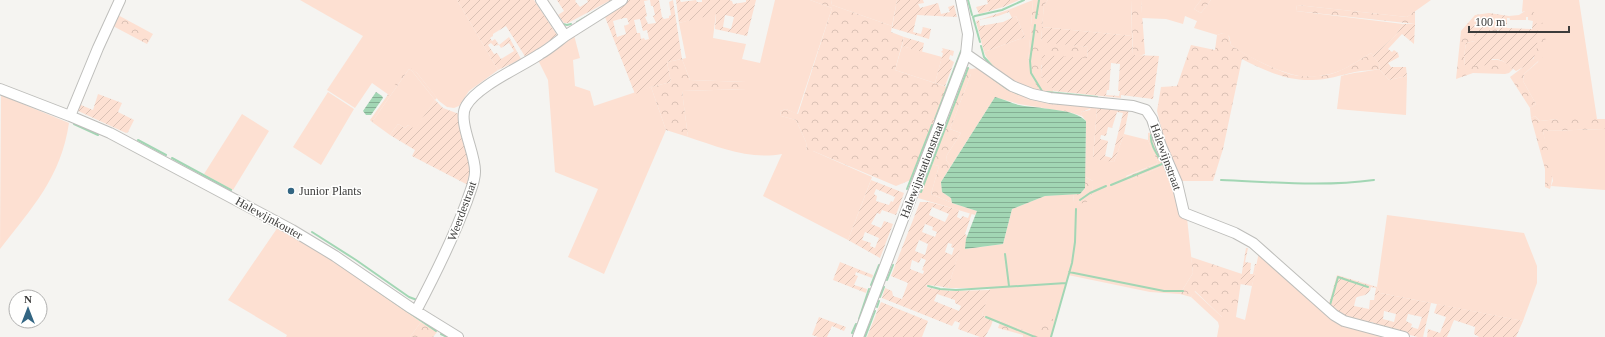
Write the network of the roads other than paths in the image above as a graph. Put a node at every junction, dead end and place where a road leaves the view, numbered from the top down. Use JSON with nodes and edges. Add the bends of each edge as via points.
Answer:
{"nodes":[{"id":1,"x":120,"y":0,"type":"edge"},
{"id":2,"x":541,"y":0,"type":"edge"},
{"id":3,"x":622,"y":0,"type":"edge"},
{"id":4,"x":961,"y":0,"type":"edge"},
{"id":5,"x":565,"y":36,"type":"junction"},
{"id":6,"x":966,"y":54,"type":"junction"},
{"id":7,"x":0,"y":89,"type":"edge"},
{"id":8,"x":70,"y":116,"type":"junction"},
{"id":9,"x":416,"y":312,"type":"junction"},
{"id":10,"x":458,"y":337,"type":"edge"},
{"id":11,"x":858,"y":337,"type":"edge"},
{"id":12,"x":1404,"y":337,"type":"edge"}],
"edges":[{"from":1,"to":8,"type":"street"},
{"from":2,"to":5,"type":"street"},
{"from":3,"to":5,"type":"street"},
{"from":4,"to":6,"type":"street","name":"Halewijnstationstraat","via":[[968,34]]},
{"from":5,"to":9,"type":"street","name":"Weerdestraat","via":[[482,91],[465,107],[465,122],[475,163],[474,180],[442,261]]},
{"from":6,"to":11,"type":"street","name":"Halewijnstationstraat"},
{"from":6,"to":12,"type":"street","name":"Halewijnstraat","via":[[1012,86],[1032,94],[1133,106],[1146,110],[1152,119],[1177,183],[1184,213],[1253,243],[1323,306],[1344,321]]},
{"from":7,"to":8,"type":"street","name":"Halewijnkouter"},
{"from":8,"to":9,"type":"street","name":"Halewijnkouter","via":[[153,155],[292,230],[335,256]]},
{"from":9,"to":10,"type":"street","name":"Halewijnkouter"}]}
